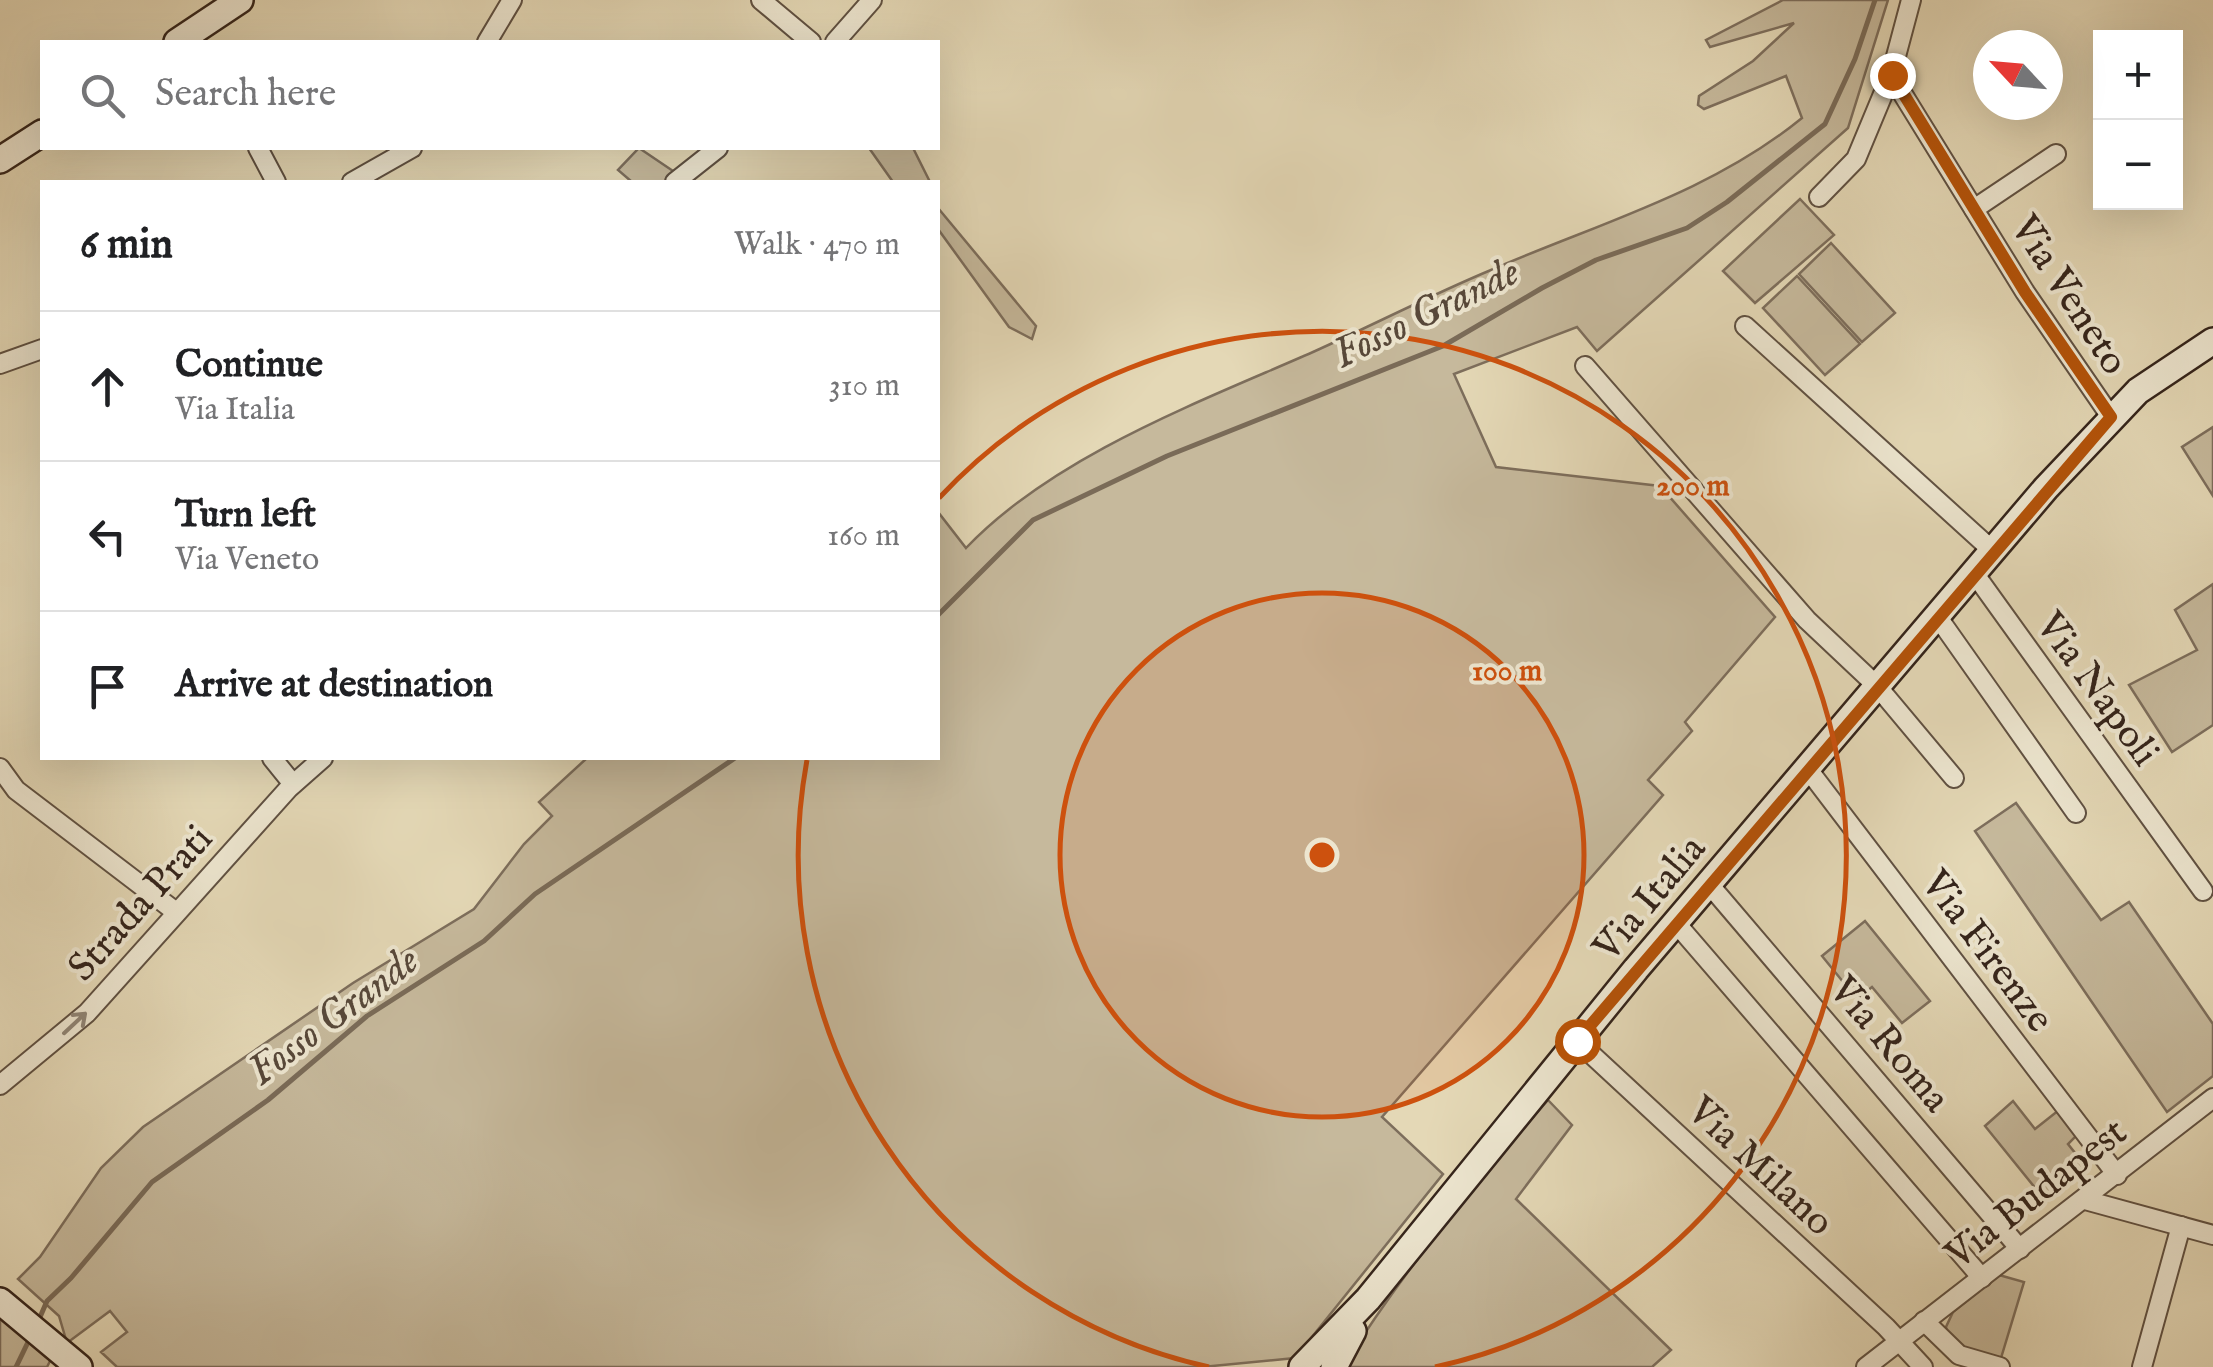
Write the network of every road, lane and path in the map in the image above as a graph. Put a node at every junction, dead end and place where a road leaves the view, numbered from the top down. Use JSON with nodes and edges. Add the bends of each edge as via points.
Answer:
{"nodes":[{"id":1,"x":240,"y":0,"type":"edge"},
{"id":2,"x":512,"y":0,"type":"edge"},
{"id":3,"x":761,"y":0,"type":"edge"},
{"id":4,"x":872,"y":0,"type":"edge"},
{"id":5,"x":1911,"y":0,"type":"edge"},
{"id":6,"x":193,"y":38,"type":"edge"},
{"id":7,"x":488,"y":40,"type":"edge"},
{"id":8,"x":809,"y":40,"type":"edge"},
{"id":9,"x":837,"y":40,"type":"edge"},
{"id":10,"x":1892,"y":75,"type":"junction"},
{"id":11,"x":40,"y":134,"type":"edge"},
{"id":12,"x":259,"y":150,"type":"edge"},
{"id":13,"x":408,"y":150,"type":"edge"},
{"id":14,"x":715,"y":150,"type":"edge"},
{"id":15,"x":2056,"y":154,"type":"dead end"},
{"id":16,"x":0,"y":160,"type":"edge"},
{"id":17,"x":275,"y":180,"type":"edge"},
{"id":18,"x":356,"y":180,"type":"edge"},
{"id":19,"x":678,"y":180,"type":"edge"},
{"id":20,"x":1819,"y":197,"type":"dead end"},
{"id":21,"x":1974,"y":209,"type":"junction"},
{"id":22,"x":1745,"y":326,"type":"dead end"},
{"id":23,"x":2213,"y":341,"type":"edge"},
{"id":24,"x":40,"y":350,"type":"edge"},
{"id":25,"x":0,"y":364,"type":"edge"},
{"id":26,"x":1584,"y":366,"type":"dead end"},
{"id":27,"x":2111,"y":417,"type":"junction"},
{"id":28,"x":1993,"y":551,"type":"junction"},
{"id":29,"x":1974,"y":574,"type":"junction"},
{"id":30,"x":1937,"y":616,"type":"junction"},
{"id":31,"x":1877,"y":686,"type":"junction"},
{"id":32,"x":274,"y":760,"type":"edge"},
{"id":33,"x":321,"y":760,"type":"edge"},
{"id":34,"x":0,"y":768,"type":"edge"},
{"id":35,"x":1807,"y":768,"type":"junction"},
{"id":36,"x":1954,"y":778,"type":"dead end"},
{"id":37,"x":293,"y":784,"type":"junction"},
{"id":38,"x":2076,"y":813,"type":"dead end"},
{"id":39,"x":1708,"y":883,"type":"junction"},
{"id":40,"x":2203,"y":891,"type":"dead end"},
{"id":41,"x":176,"y":912,"type":"junction"},
{"id":42,"x":1675,"y":922,"type":"junction"},
{"id":43,"x":1577,"y":1041,"type":"junction"},
{"id":44,"x":0,"y":1086,"type":"edge"},
{"id":45,"x":2213,"y":1098,"type":"edge"},
{"id":46,"x":2117,"y":1175,"type":"junction"},
{"id":47,"x":2085,"y":1200,"type":"junction"},
{"id":48,"x":2181,"y":1226,"type":"junction"},
{"id":49,"x":2213,"y":1235,"type":"edge"},
{"id":50,"x":2020,"y":1249,"type":"junction"},
{"id":51,"x":1982,"y":1278,"type":"junction"},
{"id":52,"x":1368,"y":1299,"type":"junction"},
{"id":53,"x":2,"y":1303,"type":"edge"},
{"id":54,"x":1924,"y":1321,"type":"junction"},
{"id":55,"x":1899,"y":1341,"type":"junction"},
{"id":56,"x":79,"y":1367,"type":"edge"},
{"id":57,"x":1302,"y":1367,"type":"edge"},
{"id":58,"x":1334,"y":1367,"type":"edge"},
{"id":59,"x":1866,"y":1367,"type":"edge"},
{"id":60,"x":1922,"y":1367,"type":"edge"},
{"id":61,"x":2000,"y":1367,"type":"edge"},
{"id":62,"x":2142,"y":1367,"type":"edge"}],
"edges":[{"from":1,"to":6,"type":"main road"},
{"from":2,"to":7,"type":"street"},
{"from":3,"to":8,"type":"street"},
{"from":4,"to":9,"type":"street"},
{"from":5,"to":10,"type":"street"},
{"from":10,"to":20,"type":"street","via":[[1856,158]]},
{"from":10,"to":21,"type":"street","name":"Via Veneto"},
{"from":11,"to":16,"type":"main road"},
{"from":12,"to":17,"type":"street"},
{"from":13,"to":18,"type":"street"},
{"from":14,"to":19,"type":"street"},
{"from":15,"to":21,"type":"street","name":"Via Veneto"},
{"from":21,"to":27,"type":"street","name":"Via Veneto"},
{"from":22,"to":28,"type":"street"},
{"from":23,"to":27,"type":"main road","name":"Via Italia","via":[[2138,390]]},
{"from":24,"to":25,"type":"street"},
{"from":26,"to":31,"type":"street","via":[[1807,620]]},
{"from":27,"to":28,"type":"main road","name":"Via Italia"},
{"from":28,"to":29,"type":"main road","name":"Via Italia"},
{"from":29,"to":30,"type":"main road","name":"Via Italia"},
{"from":29,"to":40,"type":"street","name":"Via Napoli"},
{"from":30,"to":31,"type":"main road","name":"Via Italia"},
{"from":30,"to":38,"type":"street"},
{"from":31,"to":35,"type":"main road","name":"Via Italia"},
{"from":31,"to":36,"type":"street"},
{"from":32,"to":37,"type":"street"},
{"from":33,"to":37,"type":"street","name":"Strada Prati"},
{"from":34,"to":41,"type":"street","via":[[16,790]]},
{"from":35,"to":39,"type":"main road","name":"Via Italia"},
{"from":35,"to":46,"type":"street","name":"Via Firenze"},
{"from":37,"to":41,"type":"street","name":"Strada Prati"},
{"from":39,"to":42,"type":"main road","name":"Via Italia"},
{"from":39,"to":50,"type":"street","name":"Via Roma"},
{"from":44,"to":41,"type":"street","name":"Strada Prati","one_way":true,"via":[[86,1013]]},
{"from":42,"to":43,"type":"main road","name":"Via Italia"},
{"from":42,"to":51,"type":"street"},
{"from":43,"to":52,"type":"main road","name":"Via Italia"},
{"from":43,"to":55,"type":"street","name":"Via Milano"},
{"from":45,"to":46,"type":"street","name":"Via Budapest"},
{"from":46,"to":47,"type":"street","name":"Via Budapest"},
{"from":47,"to":48,"type":"street"},
{"from":47,"to":50,"type":"street","name":"Via Budapest"},
{"from":48,"to":49,"type":"street"},
{"from":48,"to":62,"type":"street"},
{"from":50,"to":51,"type":"street","name":"Via Budapest"},
{"from":51,"to":54,"type":"street","name":"Via Budapest"},
{"from":52,"to":57,"type":"main road","name":"Via Italia"},
{"from":52,"to":58,"type":"main road","name":"Via Italia"},
{"from":53,"to":56,"type":"main road"},
{"from":54,"to":55,"type":"street","name":"Via Budapest"},
{"from":54,"to":61,"type":"street","via":[[1959,1355]]},
{"from":55,"to":59,"type":"street","name":"Via Budapest"},
{"from":55,"to":60,"type":"street","name":"Via Milano"}]}
